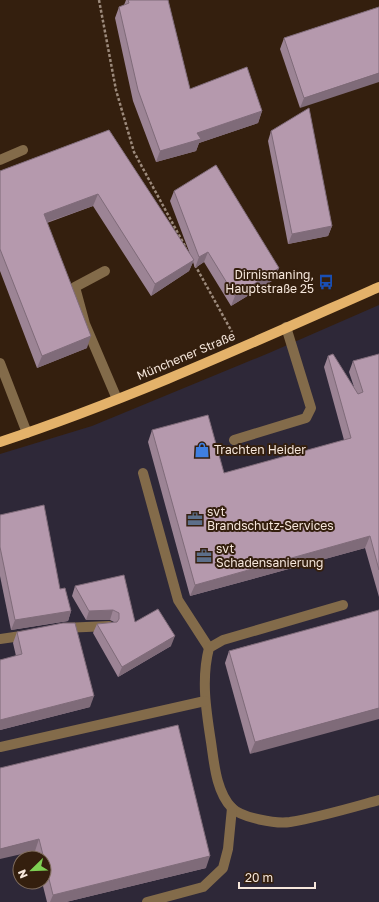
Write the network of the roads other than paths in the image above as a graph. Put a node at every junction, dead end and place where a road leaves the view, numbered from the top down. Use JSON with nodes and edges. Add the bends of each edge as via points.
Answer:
{"nodes":[{"id":1,"x":23,"y":150,"type":"dead end"},
{"id":2,"x":0,"y":160,"type":"edge"},
{"id":3,"x":105,"y":271,"type":"dead end"},
{"id":4,"x":379,"y":287,"type":"edge"},
{"id":5,"x":286,"y":328,"type":"junction"},
{"id":6,"x":0,"y":363,"type":"edge"},
{"id":7,"x":117,"y":399,"type":"junction"},
{"id":8,"x":27,"y":432,"type":"junction"},
{"id":9,"x":234,"y":440,"type":"dead end"},
{"id":10,"x":0,"y":442,"type":"edge"},
{"id":11,"x":143,"y":473,"type":"dead end"},
{"id":12,"x":343,"y":605,"type":"dead end"},
{"id":13,"x":110,"y":626,"type":"edge"},
{"id":14,"x":51,"y":630,"type":"edge"},
{"id":15,"x":36,"y":633,"type":"edge"},
{"id":16,"x":0,"y":639,"type":"edge"},
{"id":17,"x":209,"y":648,"type":"junction"},
{"id":18,"x":205,"y":702,"type":"junction"},
{"id":19,"x":0,"y":747,"type":"edge"},
{"id":20,"x":379,"y":800,"type":"edge"},
{"id":21,"x":232,"y":808,"type":"junction"},
{"id":22,"x":147,"y":902,"type":"edge"}],
"edges":[{"from":1,"to":2,"type":"lane"},
{"from":3,"to":7,"type":"lane","via":[[75,287],[85,324]]},
{"from":4,"to":5,"type":"main road","name":"Münchener Straße"},
{"from":5,"to":7,"type":"main road","name":"Münchener Straße"},
{"from":5,"to":9,"type":"lane","via":[[311,408],[306,418]]},
{"from":6,"to":8,"type":"lane"},
{"from":7,"to":8,"type":"main road","name":"Münchener Straße"},
{"from":8,"to":10,"type":"main road","name":"Münchener Straße"},
{"from":11,"to":17,"type":"lane","via":[[178,600]]},
{"from":12,"to":17,"type":"lane","via":[[222,640]]},
{"from":13,"to":14,"type":"lane"},
{"from":15,"to":16,"type":"lane"},
{"from":17,"to":18,"type":"lane","via":[[204,667]]},
{"from":18,"to":19,"type":"lane"},
{"from":18,"to":21,"type":"lane","via":[[214,761],[222,791]]},
{"from":20,"to":21,"type":"lane","via":[[288,822],[248,817]]},
{"from":21,"to":22,"type":"lane","via":[[228,849],[223,868],[203,887]]}]}
